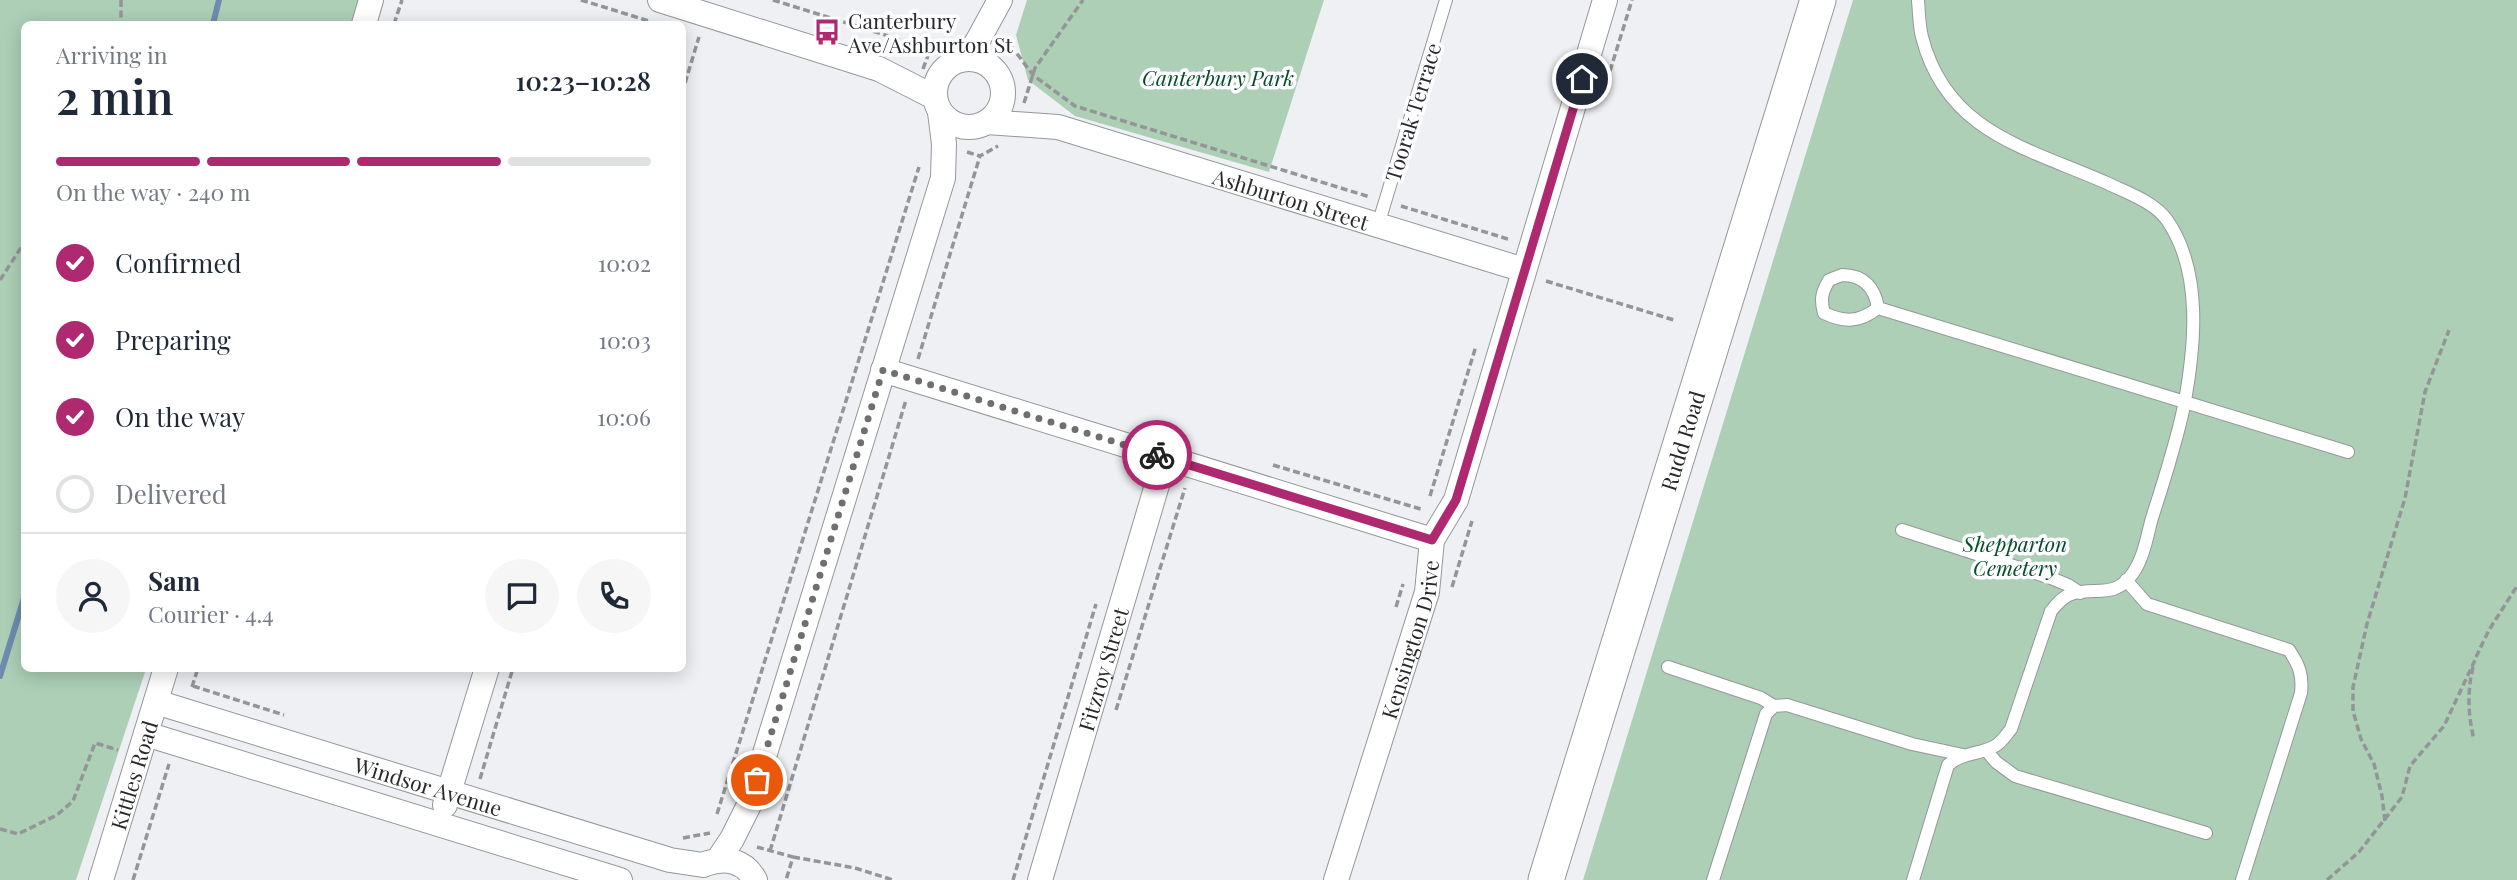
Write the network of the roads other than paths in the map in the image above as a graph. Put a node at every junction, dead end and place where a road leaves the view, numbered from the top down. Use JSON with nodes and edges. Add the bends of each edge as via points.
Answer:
{"nodes":[{"id":1,"x":660,"y":0,"type":"edge"},
{"id":2,"x":1446,"y":0,"type":"edge"},
{"id":3,"x":1605,"y":0,"type":"edge"},
{"id":4,"x":1818,"y":0,"type":"edge"},
{"id":5,"x":1918,"y":0,"type":"edge"},
{"id":6,"x":997,"y":6,"type":"edge"},
{"id":7,"x":684,"y":21,"type":"edge"},
{"id":8,"x":687,"y":24,"type":"edge"},
{"id":9,"x":987,"y":39,"type":"junction"},
{"id":10,"x":955,"y":62,"type":"junction"},
{"id":11,"x":879,"y":69,"type":"junction"},
{"id":12,"x":1010,"y":98,"type":"junction"},
{"id":13,"x":937,"y":105,"type":"junction"},
{"id":14,"x":982,"y":125,"type":"junction"},
{"id":15,"x":943,"y":177,"type":"junction"},
{"id":16,"x":1378,"y":225,"type":"junction"},
{"id":17,"x":1524,"y":271,"type":"junction"},
{"id":18,"x":1878,"y":309,"type":"junction"},
{"id":19,"x":883,"y":370,"type":"junction"},
{"id":20,"x":2184,"y":403,"type":"junction"},
{"id":21,"x":2348,"y":452,"type":"dead end"},
{"id":22,"x":1165,"y":457,"type":"junction"},
{"id":23,"x":1902,"y":530,"type":"dead end"},
{"id":24,"x":1432,"y":540,"type":"junction"},
{"id":25,"x":2126,"y":580,"type":"junction"},
{"id":26,"x":2080,"y":593,"type":"junction"},
{"id":27,"x":1668,"y":667,"type":"dead end"},
{"id":28,"x":165,"y":672,"type":"edge"},
{"id":29,"x":486,"y":672,"type":"edge"},
{"id":30,"x":156,"y":702,"type":"junction"},
{"id":31,"x":1773,"y":706,"type":"junction"},
{"id":32,"x":142,"y":746,"type":"junction"},
{"id":33,"x":1986,"y":750,"type":"junction"},
{"id":34,"x":1964,"y":755,"type":"junction"},
{"id":35,"x":449,"y":792,"type":"junction"},
{"id":36,"x":749,"y":805,"type":"junction"},
{"id":37,"x":439,"y":825,"type":"junction"},
{"id":38,"x":2206,"y":833,"type":"dead end"},
{"id":39,"x":704,"y":868,"type":"edge"},
{"id":40,"x":753,"y":877,"type":"edge"},
{"id":41,"x":101,"y":880,"type":"edge"},
{"id":42,"x":620,"y":880,"type":"edge"},
{"id":43,"x":1040,"y":880,"type":"edge"},
{"id":44,"x":1336,"y":880,"type":"edge"},
{"id":45,"x":1546,"y":880,"type":"edge"},
{"id":46,"x":1713,"y":880,"type":"edge"},
{"id":47,"x":1913,"y":880,"type":"edge"},
{"id":48,"x":2242,"y":880,"type":"edge"}],
"edges":[{"from":1,"to":7,"type":"street"},
{"from":2,"to":16,"type":"lane","name":"Toorak Terrace"},
{"from":3,"to":17,"type":"street","name":"Kensington Drive"},
{"from":4,"to":45,"type":"street","name":"Rudd Road"},
{"from":5,"to":20,"type":"lane","via":[[1922,37],[1939,80],[1962,111],[2025,149],[2140,198],[2166,219],[2187,262],[2192,300]]},
{"from":6,"to":9,"type":"street"},
{"from":8,"to":11,"type":"street"},
{"from":9,"to":10,"type":"street"},
{"from":9,"to":12,"type":"street"},
{"from":10,"to":11,"type":"street"},
{"from":10,"to":12,"type":"street","via":[[976,59],[988,64]]},
{"from":10,"to":13,"type":"street","via":[[939,74]]},
{"from":11,"to":13,"type":"street"},
{"from":12,"to":14,"type":"street"},
{"from":12,"to":16,"type":"street","name":"Ashburton Street","via":[[1058,127]]},
{"from":13,"to":14,"type":"street","via":[[954,124],[965,128]]},
{"from":13,"to":15,"type":"street","via":[[944,144]]},
{"from":14,"to":15,"type":"street","via":[[971,153]]},
{"from":15,"to":19,"type":"street"},
{"from":16,"to":17,"type":"street","name":"Ashburton Street"},
{"from":17,"to":24,"type":"street","name":"Kensington Drive","via":[[1456,500]]},
{"from":18,"to":18,"type":"lane","via":[[1866,318],[1837,319],[1824,313],[1820,300],[1829,280],[1852,275],[1876,294]]},
{"from":18,"to":20,"type":"lane"},
{"from":19,"to":22,"type":"street"},
{"from":19,"to":36,"type":"street"},
{"from":20,"to":21,"type":"lane"},
{"from":20,"to":25,"type":"lane","via":[[2139,564]]},
{"from":22,"to":24,"type":"street"},
{"from":22,"to":43,"type":"street","name":"Fitzroy Street"},
{"from":23,"to":26,"type":"lane","via":[[2039,574]]},
{"from":24,"to":44,"type":"street","name":"Kensington Drive","via":[[1427,592]]},
{"from":25,"to":26,"type":"lane","via":[[2107,592]]},
{"from":25,"to":48,"type":"lane","via":[[2147,604],[2289,650],[2298,662],[2303,677],[2301,693]]},
{"from":26,"to":33,"type":"lane","via":[[2059,601],[2051,611],[2011,729],[1999,744]]},
{"from":27,"to":31,"type":"lane"},
{"from":28,"to":30,"type":"street","name":"Kittles Road"},
{"from":29,"to":35,"type":"street"},
{"from":30,"to":32,"type":"street","name":"Kittles Road"},
{"from":30,"to":35,"type":"street","name":"Windsor Avenue"},
{"from":31,"to":34,"type":"lane","via":[[1787,705],[1912,744]]},
{"from":31,"to":46,"type":"lane","via":[[1766,714]]},
{"from":32,"to":37,"type":"street","name":"Windsor Avenue"},
{"from":32,"to":41,"type":"street","name":"Kittles Road"},
{"from":33,"to":34,"type":"lane"},
{"from":33,"to":38,"type":"lane","via":[[2015,776]]},
{"from":34,"to":47,"type":"lane","via":[[1948,765]]},
{"from":35,"to":37,"type":"street"},
{"from":35,"to":39,"type":"street","name":"Windsor Avenue"},
{"from":36,"to":39,"type":"street","via":[[732,839]]},
{"from":36,"to":40,"type":"street"},
{"from":37,"to":42,"type":"street","name":"Windsor Avenue"},
{"from":39,"to":40,"type":"street","name":"Windsor Avenue","via":[[731,860]]}]}
